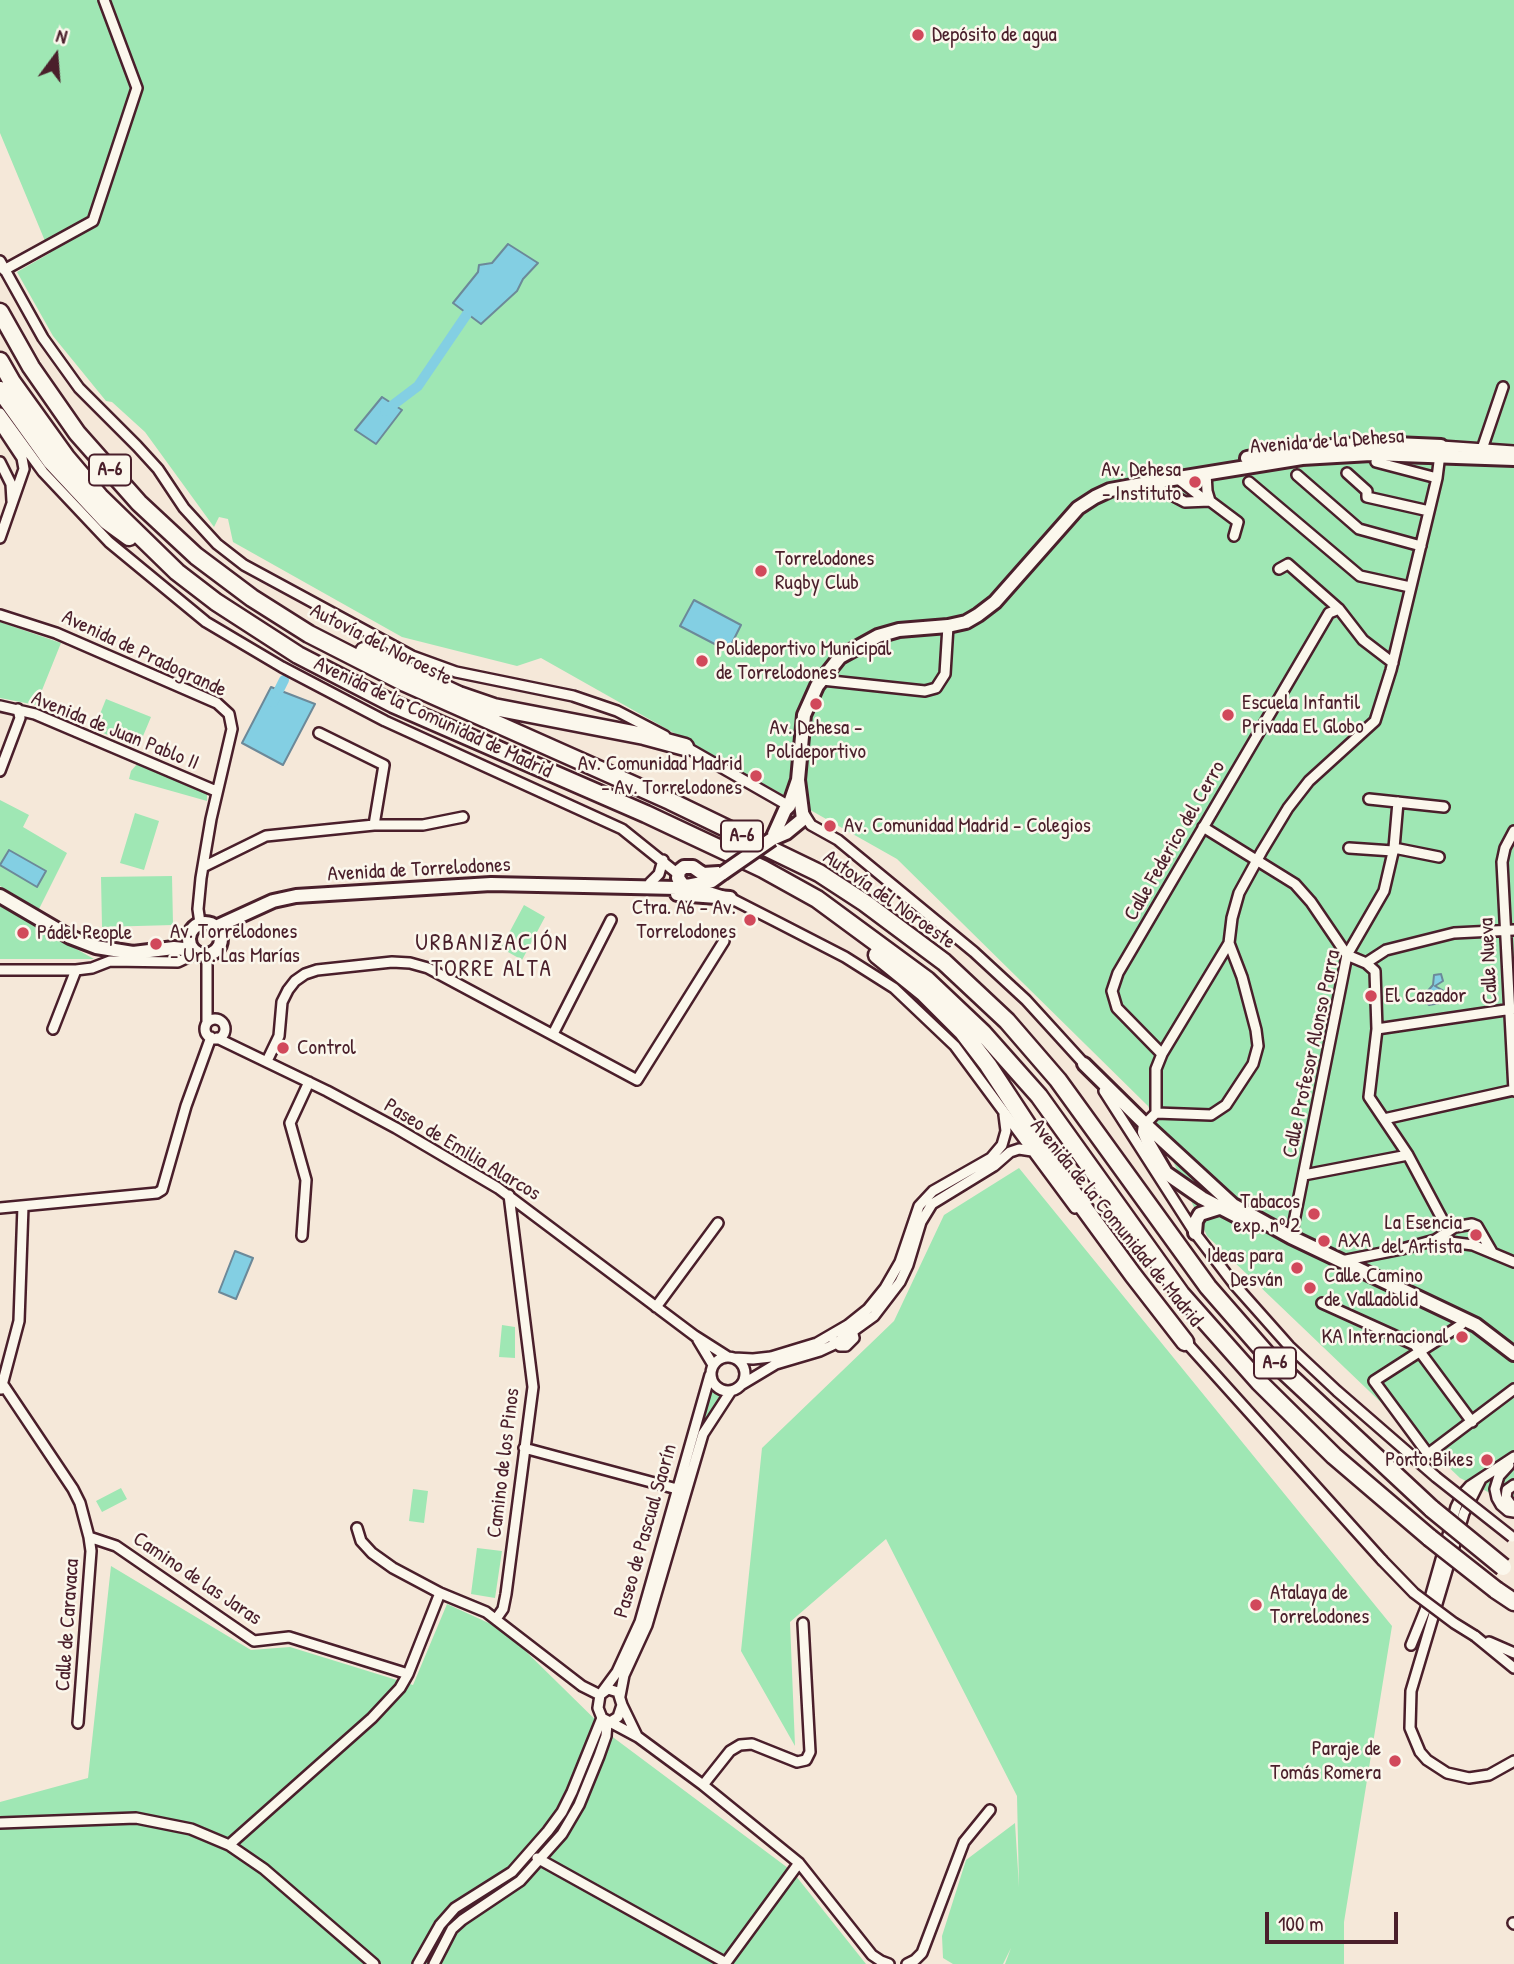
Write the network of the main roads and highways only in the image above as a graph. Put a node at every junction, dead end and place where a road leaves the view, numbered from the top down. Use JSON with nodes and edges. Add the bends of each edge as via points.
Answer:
{"nodes":[{"id":1,"x":0,"y":312,"type":"edge"},
{"id":2,"x":0,"y":361,"type":"edge"},
{"id":3,"x":0,"y":390,"type":"edge"},
{"id":4,"x":177,"y":572,"type":"junction"},
{"id":5,"x":252,"y":598,"type":"junction"},
{"id":6,"x":685,"y":747,"type":"road end"},
{"id":7,"x":763,"y":869,"type":"junction"},
{"id":8,"x":1185,"y":1342,"type":"road end"},
{"id":9,"x":1508,"y":1570,"type":"edge"},
{"id":10,"x":1514,"y":1602,"type":"edge"}],
"edges":[{"from":1,"to":5,"type":"highway","name":"Autovía del Noroeste","number":"A-6","via":[[77,433],[139,503],[196,556]]},
{"from":2,"to":4,"type":"highway","name":"Autovía del Noroeste","number":"A-6","via":[[66,457]]},
{"from":3,"to":4,"type":"highway","via":[[51,461],[107,521]]},
{"from":4,"to":7,"type":"highway","name":"Autovía del Noroeste","number":"A-6","via":[[298,655],[393,704]]},
{"from":5,"to":6,"type":"highway","via":[[477,702]]},
{"from":5,"to":9,"type":"highway","name":"Autovía del Noroeste","number":"A-6","bridge":true,"via":[[309,634],[405,683],[819,873],[944,962],[1007,1021],[1058,1080],[1208,1287],[1270,1358],[1433,1509]]},
{"from":7,"to":8,"type":"highway","via":[[891,966],[962,1031],[1073,1193]]},
{"from":7,"to":10,"type":"highway","name":"Autovía del Noroeste","number":"A-6","bridge":true,"via":[[861,929],[927,980],[983,1033],[1039,1096],[1181,1294],[1259,1382],[1334,1456]]}]}
